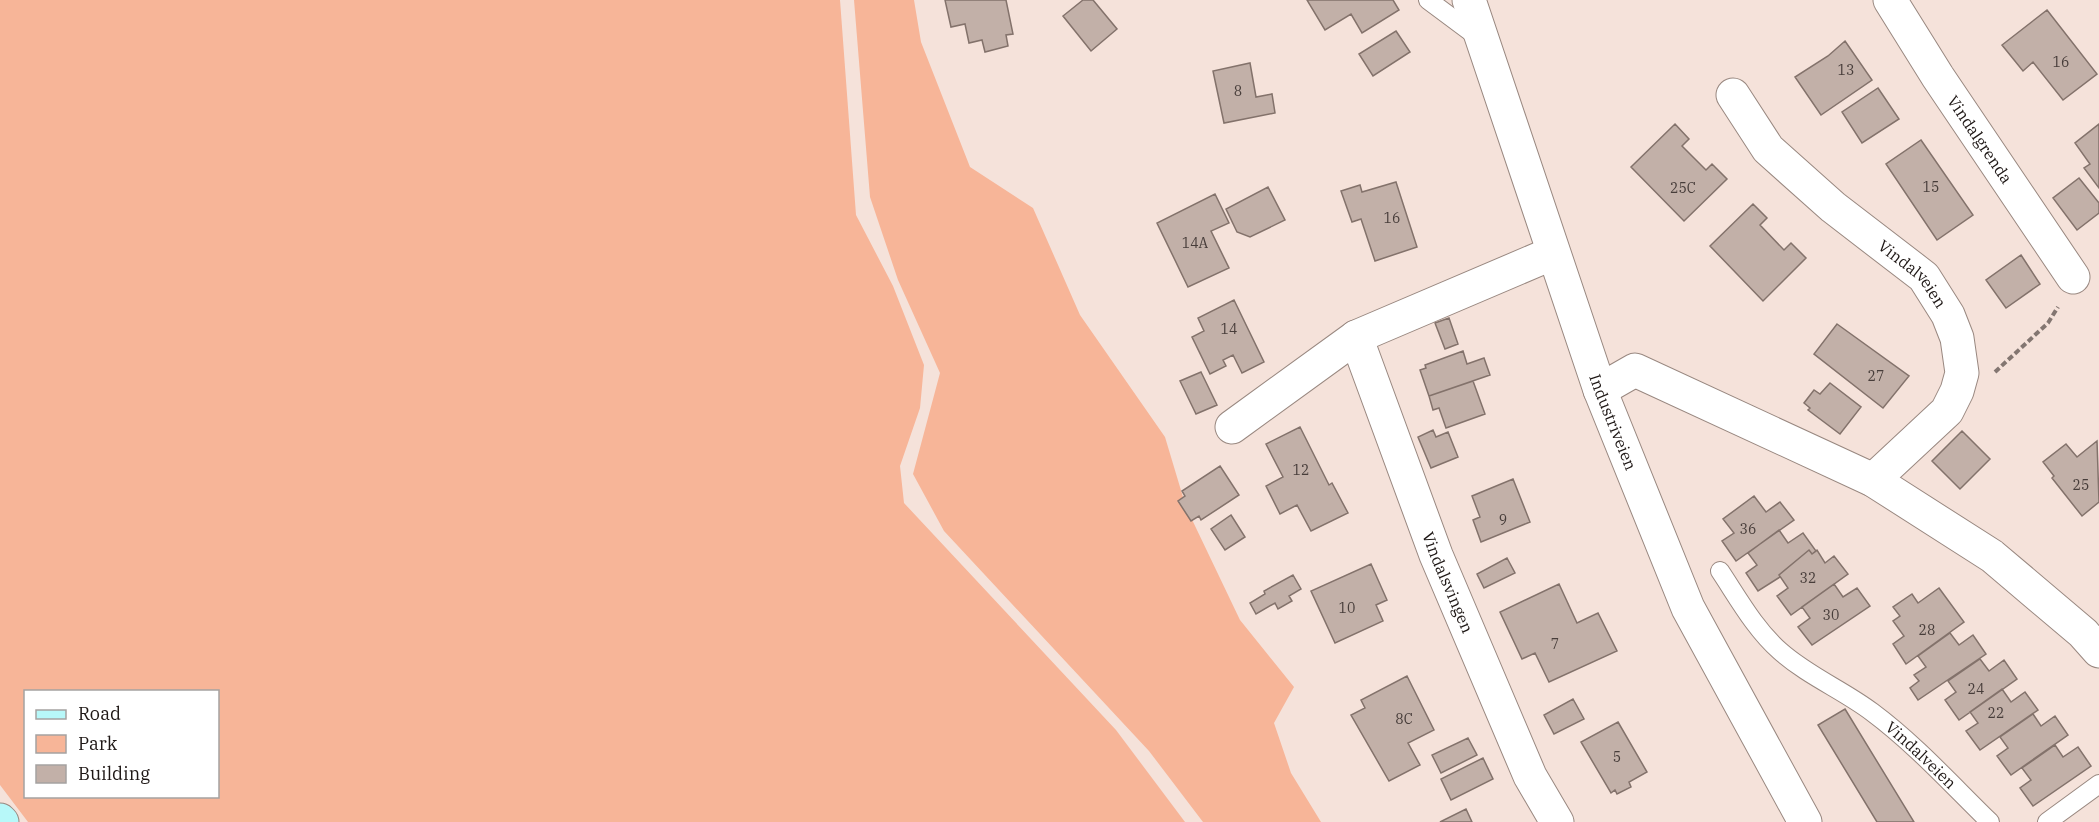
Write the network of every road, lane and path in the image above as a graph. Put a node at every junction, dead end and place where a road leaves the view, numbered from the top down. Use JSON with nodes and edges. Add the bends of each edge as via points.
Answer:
{"nodes":[{"id":1,"x":1428,"y":0,"type":"edge"},
{"id":2,"x":1469,"y":0,"type":"edge"},
{"id":3,"x":1890,"y":0,"type":"edge"},
{"id":4,"x":1480,"y":39,"type":"junction"},
{"id":5,"x":1732,"y":95,"type":"dead end"},
{"id":6,"x":1553,"y":253,"type":"junction"},
{"id":7,"x":2073,"y":277,"type":"joint"},
{"id":8,"x":1356,"y":337,"type":"junction"},
{"id":9,"x":1993,"y":374,"type":"dead end"},
{"id":10,"x":1600,"y":390,"type":"junction"},
{"id":11,"x":1232,"y":427,"type":"dead end"},
{"id":12,"x":1873,"y":480,"type":"junction"},
{"id":13,"x":1720,"y":571,"type":"dead end"},
{"id":14,"x":2099,"y":651,"type":"edge"},
{"id":15,"x":2099,"y":784,"type":"edge"},
{"id":16,"x":1557,"y":822,"type":"edge"},
{"id":17,"x":1805,"y":822,"type":"edge"},
{"id":18,"x":1990,"y":822,"type":"edge"},
{"id":19,"x":2046,"y":822,"type":"edge"}],
"edges":[{"from":1,"to":4,"type":"lane"},
{"from":2,"to":4,"type":"street","name":"Industriveien"},
{"from":3,"to":7,"type":"street","name":"Vindalgrenda"},
{"from":4,"to":6,"type":"street","name":"Industriveien"},
{"from":5,"to":12,"type":"street","name":"Vindalveien","via":[[1768,149],[1833,207],[1924,277],[1948,315],[1957,338],[1962,373],[1947,411]]},
{"from":6,"to":8,"type":"street"},
{"from":6,"to":10,"type":"street","name":"Industriveien"},
{"from":7,"to":9,"type":"path","via":[[2048,322]]},
{"from":8,"to":11,"type":"street"},
{"from":8,"to":16,"type":"street","name":"Vindalsvingen","via":[[1436,555],[1530,776]]},
{"from":10,"to":12,"type":"street","via":[[1635,370]]},
{"from":10,"to":17,"type":"street","name":"Industriveien","via":[[1688,608]]},
{"from":12,"to":14,"type":"street","via":[[1992,556]]},
{"from":13,"to":18,"type":"lane","name":"Vindalveien","via":[[1775,647],[1810,674],[1872,711]]},
{"from":15,"to":19,"type":"lane"}]}
